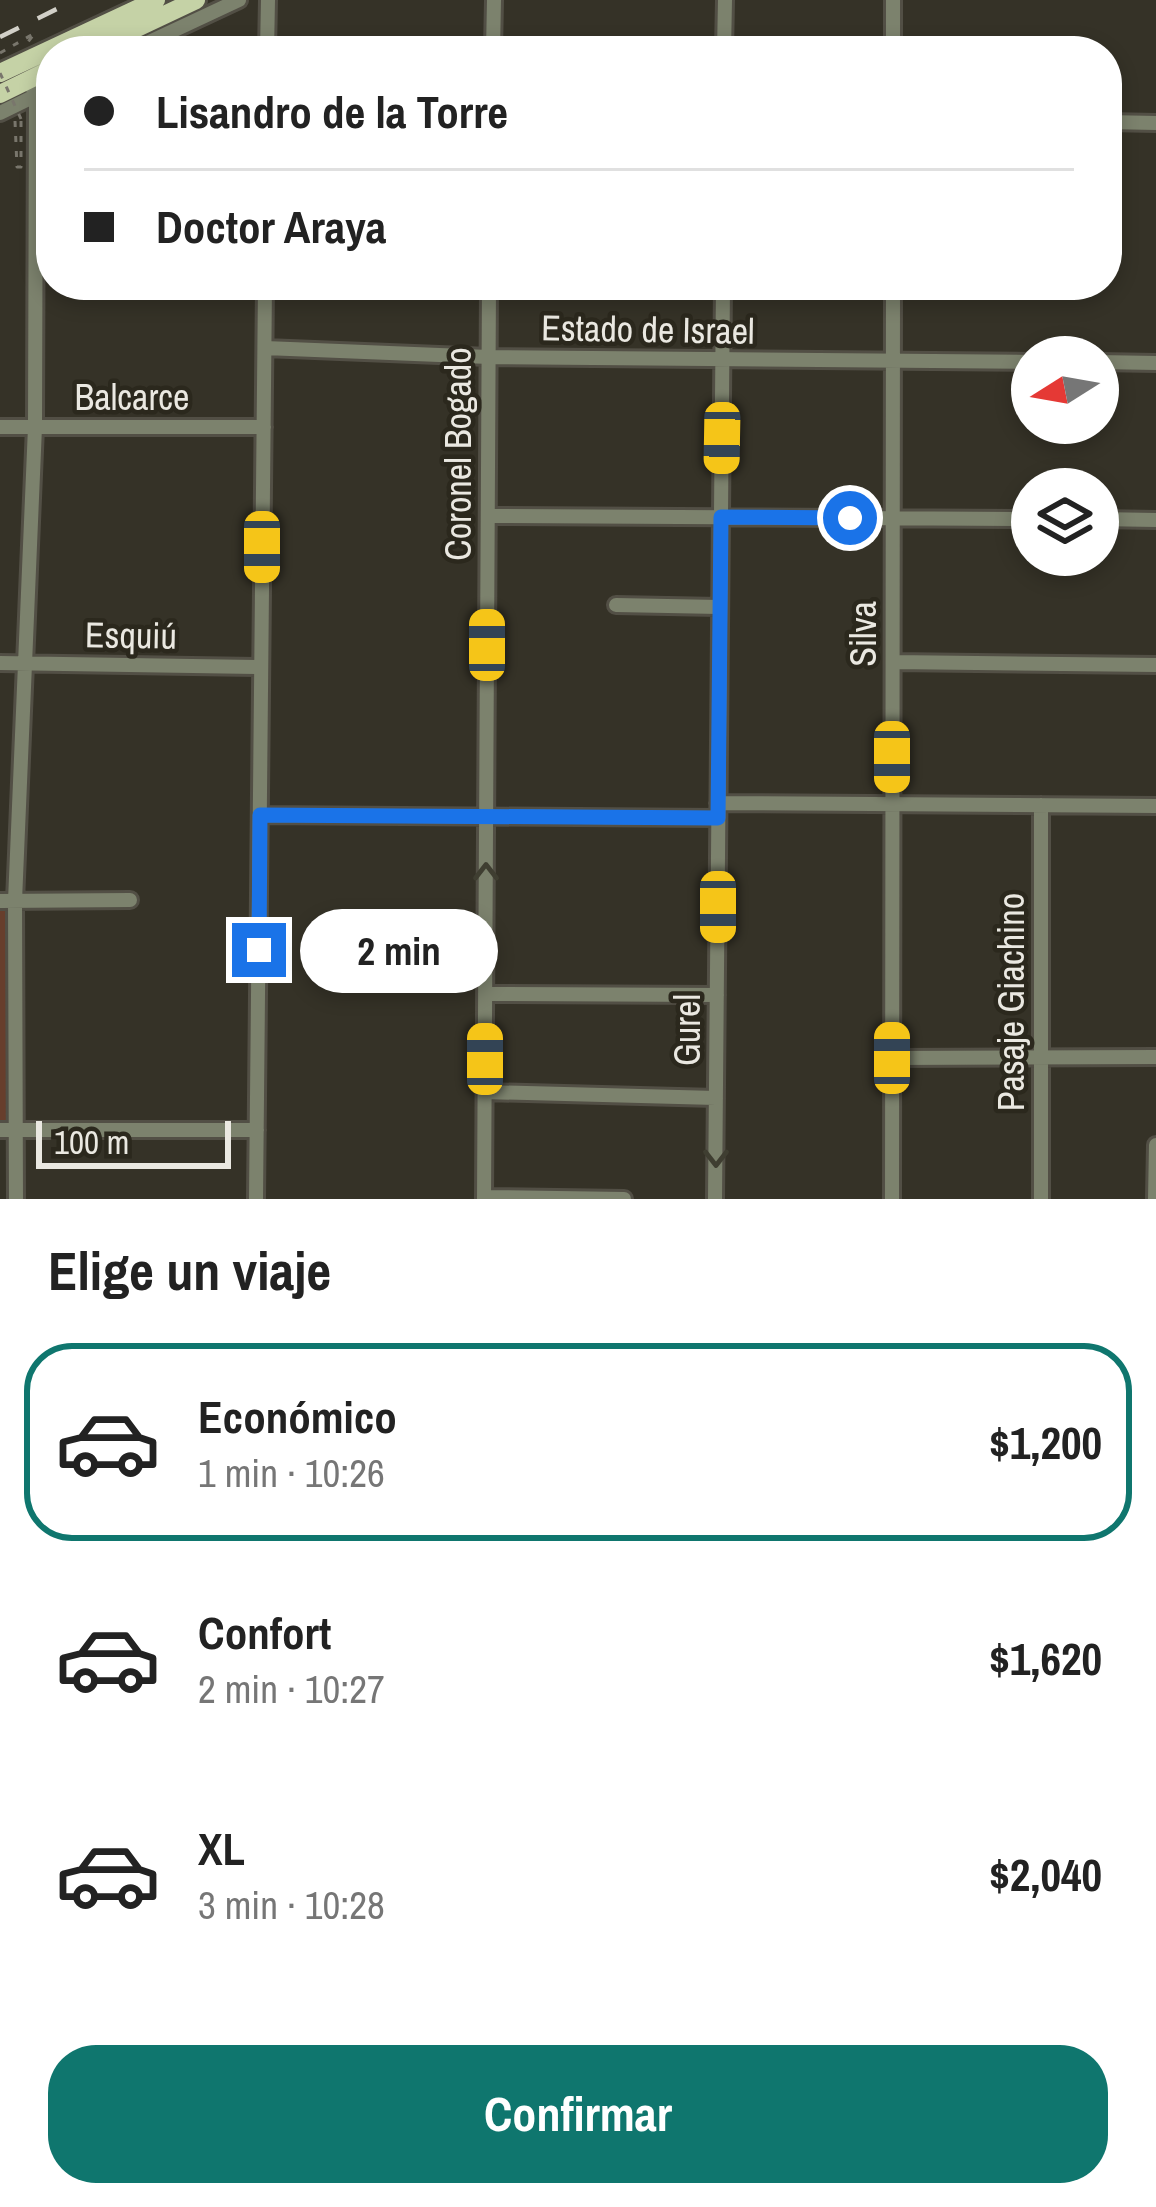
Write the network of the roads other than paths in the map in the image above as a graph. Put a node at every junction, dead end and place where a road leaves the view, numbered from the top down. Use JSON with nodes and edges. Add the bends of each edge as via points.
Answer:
{"nodes":[{"id":1,"x":156,"y":0,"type":"edge"},
{"id":2,"x":196,"y":0,"type":"edge"},
{"id":3,"x":239,"y":0,"type":"edge"},
{"id":4,"x":268,"y":0,"type":"edge"},
{"id":5,"x":494,"y":0,"type":"edge"},
{"id":6,"x":725,"y":0,"type":"edge"},
{"id":7,"x":893,"y":0,"type":"edge"},
{"id":8,"x":79,"y":36,"type":"edge"},
{"id":9,"x":120,"y":36,"type":"edge"},
{"id":10,"x":162,"y":36,"type":"edge"},
{"id":11,"x":267,"y":36,"type":"edge"},
{"id":12,"x":493,"y":36,"type":"edge"},
{"id":13,"x":724,"y":36,"type":"edge"},
{"id":14,"x":893,"y":36,"type":"edge"},
{"id":15,"x":36,"y":56,"type":"edge"},
{"id":16,"x":0,"y":73,"type":"edge"},
{"id":17,"x":36,"y":84,"type":"edge"},
{"id":18,"x":32,"y":88,"type":"junction"},
{"id":19,"x":36,"y":88,"type":"edge"},
{"id":20,"x":0,"y":94,"type":"edge"},
{"id":21,"x":0,"y":113,"type":"edge"},
{"id":22,"x":1122,"y":122,"type":"edge"},
{"id":23,"x":1156,"y":123,"type":"edge"},
{"id":24,"x":265,"y":300,"type":"edge"},
{"id":25,"x":490,"y":300,"type":"edge"},
{"id":26,"x":723,"y":300,"type":"edge"},
{"id":27,"x":893,"y":300,"type":"edge"},
{"id":28,"x":265,"y":349,"type":"junction"},
{"id":29,"x":489,"y":357,"type":"junction"},
{"id":30,"x":722,"y":359,"type":"junction"},
{"id":31,"x":893,"y":361,"type":"junction"},
{"id":32,"x":1011,"y":362,"type":"edge"},
{"id":33,"x":1119,"y":362,"type":"edge"},
{"id":34,"x":1156,"y":363,"type":"edge"},
{"id":35,"x":35,"y":427,"type":"junction"},
{"id":36,"x":264,"y":427,"type":"junction"},
{"id":37,"x":0,"y":428,"type":"edge"},
{"id":38,"x":488,"y":516,"type":"junction"},
{"id":39,"x":721,"y":517,"type":"junction"},
{"id":40,"x":892,"y":518,"type":"junction"},
{"id":41,"x":1011,"y":519,"type":"edge"},
{"id":42,"x":1119,"y":520,"type":"edge"},
{"id":43,"x":1156,"y":520,"type":"edge"},
{"id":44,"x":616,"y":605,"type":"dead end"},
{"id":45,"x":719,"y":607,"type":"junction"},
{"id":46,"x":893,"y":662,"type":"junction"},
{"id":47,"x":0,"y":663,"type":"edge"},
{"id":48,"x":27,"y":663,"type":"junction"},
{"id":49,"x":1156,"y":665,"type":"edge"},
{"id":50,"x":261,"y":667,"type":"junction"},
{"id":51,"x":892,"y":804,"type":"junction"},
{"id":52,"x":1041,"y":806,"type":"junction"},
{"id":53,"x":1156,"y":806,"type":"edge"},
{"id":54,"x":718,"y":811,"type":"junction"},
{"id":55,"x":260,"y":815,"type":"junction"},
{"id":56,"x":486,"y":817,"type":"junction"},
{"id":57,"x":130,"y":900,"type":"dead end"},
{"id":58,"x":8,"y":901,"type":"edge"},
{"id":59,"x":485,"y":994,"type":"junction"},
{"id":60,"x":717,"y":995,"type":"junction"},
{"id":61,"x":892,"y":1058,"type":"junction"},
{"id":62,"x":1041,"y":1058,"type":"junction"},
{"id":63,"x":1156,"y":1058,"type":"edge"},
{"id":64,"x":484,"y":1092,"type":"junction"},
{"id":65,"x":716,"y":1098,"type":"junction"},
{"id":66,"x":0,"y":1130,"type":"edge"},
{"id":67,"x":18,"y":1130,"type":"junction"},
{"id":68,"x":257,"y":1130,"type":"junction"},
{"id":69,"x":1156,"y":1145,"type":"edge"},
{"id":70,"x":484,"y":1198,"type":"edge"},
{"id":71,"x":16,"y":1199,"type":"edge"},
{"id":72,"x":256,"y":1199,"type":"edge"},
{"id":73,"x":624,"y":1199,"type":"edge"},
{"id":74,"x":715,"y":1199,"type":"edge"},
{"id":75,"x":892,"y":1199,"type":"edge"},
{"id":76,"x":1041,"y":1199,"type":"edge"},
{"id":77,"x":1156,"y":1199,"type":"edge"}],
"edges":[{"from":1,"to":8,"type":"main road"},
{"from":2,"to":9,"type":"main road"},
{"from":3,"to":10,"type":"street"},
{"from":4,"to":11,"type":"street"},
{"from":5,"to":12,"type":"street"},
{"from":6,"to":13,"type":"street"},
{"from":7,"to":14,"type":"street"},
{"from":15,"to":16,"type":"main road"},
{"from":17,"to":18,"type":"main road"},
{"from":18,"to":19,"type":"street"},
{"from":18,"to":20,"type":"main road"},
{"from":18,"to":21,"type":"street"},
{"from":18,"to":35,"type":"street"},
{"from":22,"to":23,"type":"street"},
{"from":24,"to":28,"type":"street"},
{"from":25,"to":29,"type":"street","name":"Coronel Bogado"},
{"from":26,"to":30,"type":"street","name":"Gurel"},
{"from":27,"to":31,"type":"street","name":"Silva"},
{"from":28,"to":29,"type":"street","name":"Estado de Israel"},
{"from":28,"to":36,"type":"street"},
{"from":29,"to":30,"type":"street","name":"Estado de Israel"},
{"from":29,"to":38,"type":"street","name":"Coronel Bogado"},
{"from":30,"to":31,"type":"street","name":"Estado de Israel"},
{"from":30,"to":39,"type":"street","name":"Gurel"},
{"from":31,"to":32,"type":"street","name":"Estado de Israel"},
{"from":31,"to":40,"type":"street","name":"Silva"},
{"from":33,"to":34,"type":"street"},
{"from":35,"to":36,"type":"street","name":"Balcarce"},
{"from":35,"to":37,"type":"street","name":"Balcarce"},
{"from":35,"to":48,"type":"street"},
{"from":36,"to":50,"type":"street"},
{"from":38,"to":39,"type":"street"},
{"from":38,"to":56,"type":"street","name":"Coronel Bogado"},
{"from":39,"to":40,"type":"street"},
{"from":39,"to":45,"type":"street","name":"Gurel"},
{"from":40,"to":41,"type":"street"},
{"from":40,"to":46,"type":"street","name":"Silva"},
{"from":42,"to":43,"type":"street"},
{"from":44,"to":45,"type":"street"},
{"from":45,"to":54,"type":"street","name":"Gurel"},
{"from":46,"to":49,"type":"street"},
{"from":46,"to":51,"type":"street","name":"Silva"},
{"from":47,"to":48,"type":"street","name":"Esquiú"},
{"from":48,"to":50,"type":"street","name":"Esquiú"},
{"from":48,"to":58,"type":"street"},
{"from":50,"to":55,"type":"street"},
{"from":51,"to":52,"type":"street"},
{"from":51,"to":54,"type":"street"},
{"from":51,"to":61,"type":"street","name":"Silva"},
{"from":52,"to":53,"type":"street"},
{"from":52,"to":62,"type":"street","name":"Pasaje Giachino"},
{"from":54,"to":56,"type":"street"},
{"from":54,"to":60,"type":"street","name":"Gurel"},
{"from":55,"to":56,"type":"street"},
{"from":55,"to":68,"type":"street"},
{"from":59,"to":56,"type":"street","name":"Coronel Bogado","one_way":true},
{"from":57,"to":58,"type":"street"},
{"from":58,"to":67,"type":"street"},
{"from":59,"to":60,"type":"street"},
{"from":59,"to":64,"type":"street","name":"Coronel Bogado"},
{"from":60,"to":65,"type":"street","name":"Gurel"},
{"from":61,"to":62,"type":"street"},
{"from":61,"to":75,"type":"street","name":"Silva"},
{"from":62,"to":63,"type":"street"},
{"from":62,"to":76,"type":"street","name":"Pasaje Giachino"},
{"from":64,"to":65,"type":"street"},
{"from":64,"to":70,"type":"street","name":"Coronel Bogado"},
{"from":65,"to":74,"type":"street","name":"Gurel","one_way":true},
{"from":66,"to":67,"type":"street"},
{"from":67,"to":68,"type":"street"},
{"from":67,"to":71,"type":"street"},
{"from":68,"to":72,"type":"street"},
{"from":69,"to":77,"type":"street"},
{"from":70,"to":73,"type":"street"}]}
